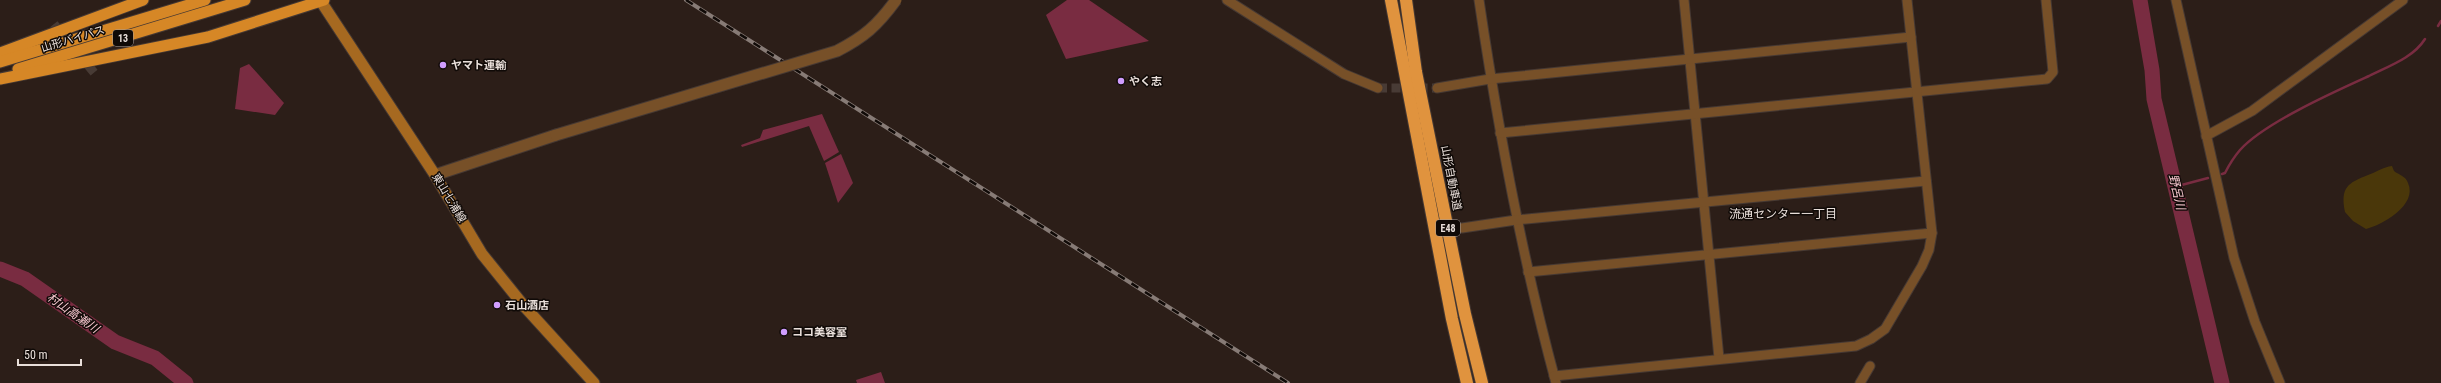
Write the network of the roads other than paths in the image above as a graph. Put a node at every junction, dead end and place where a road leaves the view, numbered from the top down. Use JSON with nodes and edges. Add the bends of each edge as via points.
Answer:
{"nodes":[{"id":1,"x":143,"y":0,"type":"edge"},
{"id":2,"x":205,"y":0,"type":"edge"},
{"id":3,"x":245,"y":0,"type":"edge"},
{"id":4,"x":322,"y":0,"type":"edge"},
{"id":5,"x":896,"y":0,"type":"edge"},
{"id":6,"x":1227,"y":0,"type":"edge"},
{"id":7,"x":1390,"y":0,"type":"edge"},
{"id":8,"x":1406,"y":0,"type":"edge"},
{"id":9,"x":1479,"y":0,"type":"edge"},
{"id":10,"x":1684,"y":0,"type":"edge"},
{"id":11,"x":1907,"y":0,"type":"edge"},
{"id":12,"x":2046,"y":0,"type":"edge"},
{"id":13,"x":2176,"y":0,"type":"edge"},
{"id":14,"x":2403,"y":0,"type":"edge"},
{"id":15,"x":1910,"y":37,"type":"junction"},
{"id":16,"x":0,"y":53,"type":"edge"},
{"id":17,"x":1691,"y":59,"type":"junction"},
{"id":18,"x":0,"y":62,"type":"edge"},
{"id":19,"x":0,"y":74,"type":"edge"},
{"id":20,"x":0,"y":79,"type":"edge"},
{"id":21,"x":1490,"y":79,"type":"junction"},
{"id":22,"x":1378,"y":88,"type":"tunnel mouth"},
{"id":23,"x":1437,"y":88,"type":"tunnel mouth"},
{"id":24,"x":1917,"y":93,"type":"junction"},
{"id":25,"x":1696,"y":114,"type":"junction"},
{"id":26,"x":1500,"y":133,"type":"junction"},
{"id":27,"x":2206,"y":136,"type":"junction"},
{"id":28,"x":435,"y":174,"type":"junction"},
{"id":29,"x":1926,"y":181,"type":"junction"},
{"id":30,"x":1704,"y":204,"type":"junction"},
{"id":31,"x":1516,"y":220,"type":"junction"},
{"id":32,"x":1462,"y":228,"type":"dead end"},
{"id":33,"x":1932,"y":233,"type":"junction"},
{"id":34,"x":1710,"y":254,"type":"junction"},
{"id":35,"x":1528,"y":272,"type":"junction"},
{"id":36,"x":1719,"y":358,"type":"junction"},
{"id":37,"x":1870,"y":366,"type":"dead end"},
{"id":38,"x":1555,"y":380,"type":"edge"},
{"id":39,"x":594,"y":383,"type":"edge"},
{"id":40,"x":1467,"y":383,"type":"edge"},
{"id":41,"x":1482,"y":383,"type":"edge"},
{"id":42,"x":1860,"y":383,"type":"edge"},
{"id":43,"x":2280,"y":383,"type":"edge"}],
"edges":[{"from":1,"to":16,"type":"highway"},
{"from":2,"to":18,"type":"highway","name":"山形バイパス","number":"13"},
{"from":3,"to":19,"type":"highway","name":"山形バイパス","number":"13"},
{"from":4,"to":20,"type":"highway","via":[[208,36]]},
{"from":4,"to":28,"type":"main road","name":"東山七浦線"},
{"from":5,"to":28,"type":"street","bridge":true,"via":[[862,38],[837,51]]},
{"from":6,"to":22,"type":"street","via":[[1344,74]]},
{"from":7,"to":40,"type":"highway","number":"E48","via":[[1452,319]]},
{"from":8,"to":41,"type":"highway","name":"山形自動車道","number":"E48","via":[[1416,72],[1465,314]]},
{"from":9,"to":21,"type":"street"},
{"from":10,"to":17,"type":"street"},
{"from":11,"to":15,"type":"street"},
{"from":12,"to":24,"type":"street","via":[[2053,72],[2047,80]]},
{"from":13,"to":27,"type":"street"},
{"from":14,"to":27,"type":"street","via":[[2258,106]]},
{"from":15,"to":17,"type":"street"},
{"from":15,"to":24,"type":"street"},
{"from":17,"to":21,"type":"street"},
{"from":17,"to":25,"type":"street"},
{"from":21,"to":23,"type":"street"},
{"from":21,"to":26,"type":"street"},
{"from":24,"to":25,"type":"street"},
{"from":24,"to":29,"type":"street"},
{"from":25,"to":26,"type":"street"},
{"from":25,"to":30,"type":"street"},
{"from":26,"to":31,"type":"street"},
{"from":27,"to":43,"type":"street","via":[[2241,284]]},
{"from":28,"to":39,"type":"main road","name":"東山七浦線","via":[[482,254]]},
{"from":29,"to":30,"type":"street"},
{"from":29,"to":33,"type":"street"},
{"from":30,"to":31,"type":"street"},
{"from":30,"to":34,"type":"street"},
{"from":31,"to":32,"type":"street"},
{"from":31,"to":35,"type":"street"},
{"from":33,"to":34,"type":"street"},
{"from":33,"to":36,"type":"street","via":[[1929,250],[1922,266],[1885,329],[1871,340],[1856,346]]},
{"from":34,"to":35,"type":"street"},
{"from":34,"to":36,"type":"street"},
{"from":35,"to":38,"type":"street"},
{"from":36,"to":38,"type":"street"},
{"from":37,"to":42,"type":"street"}]}
